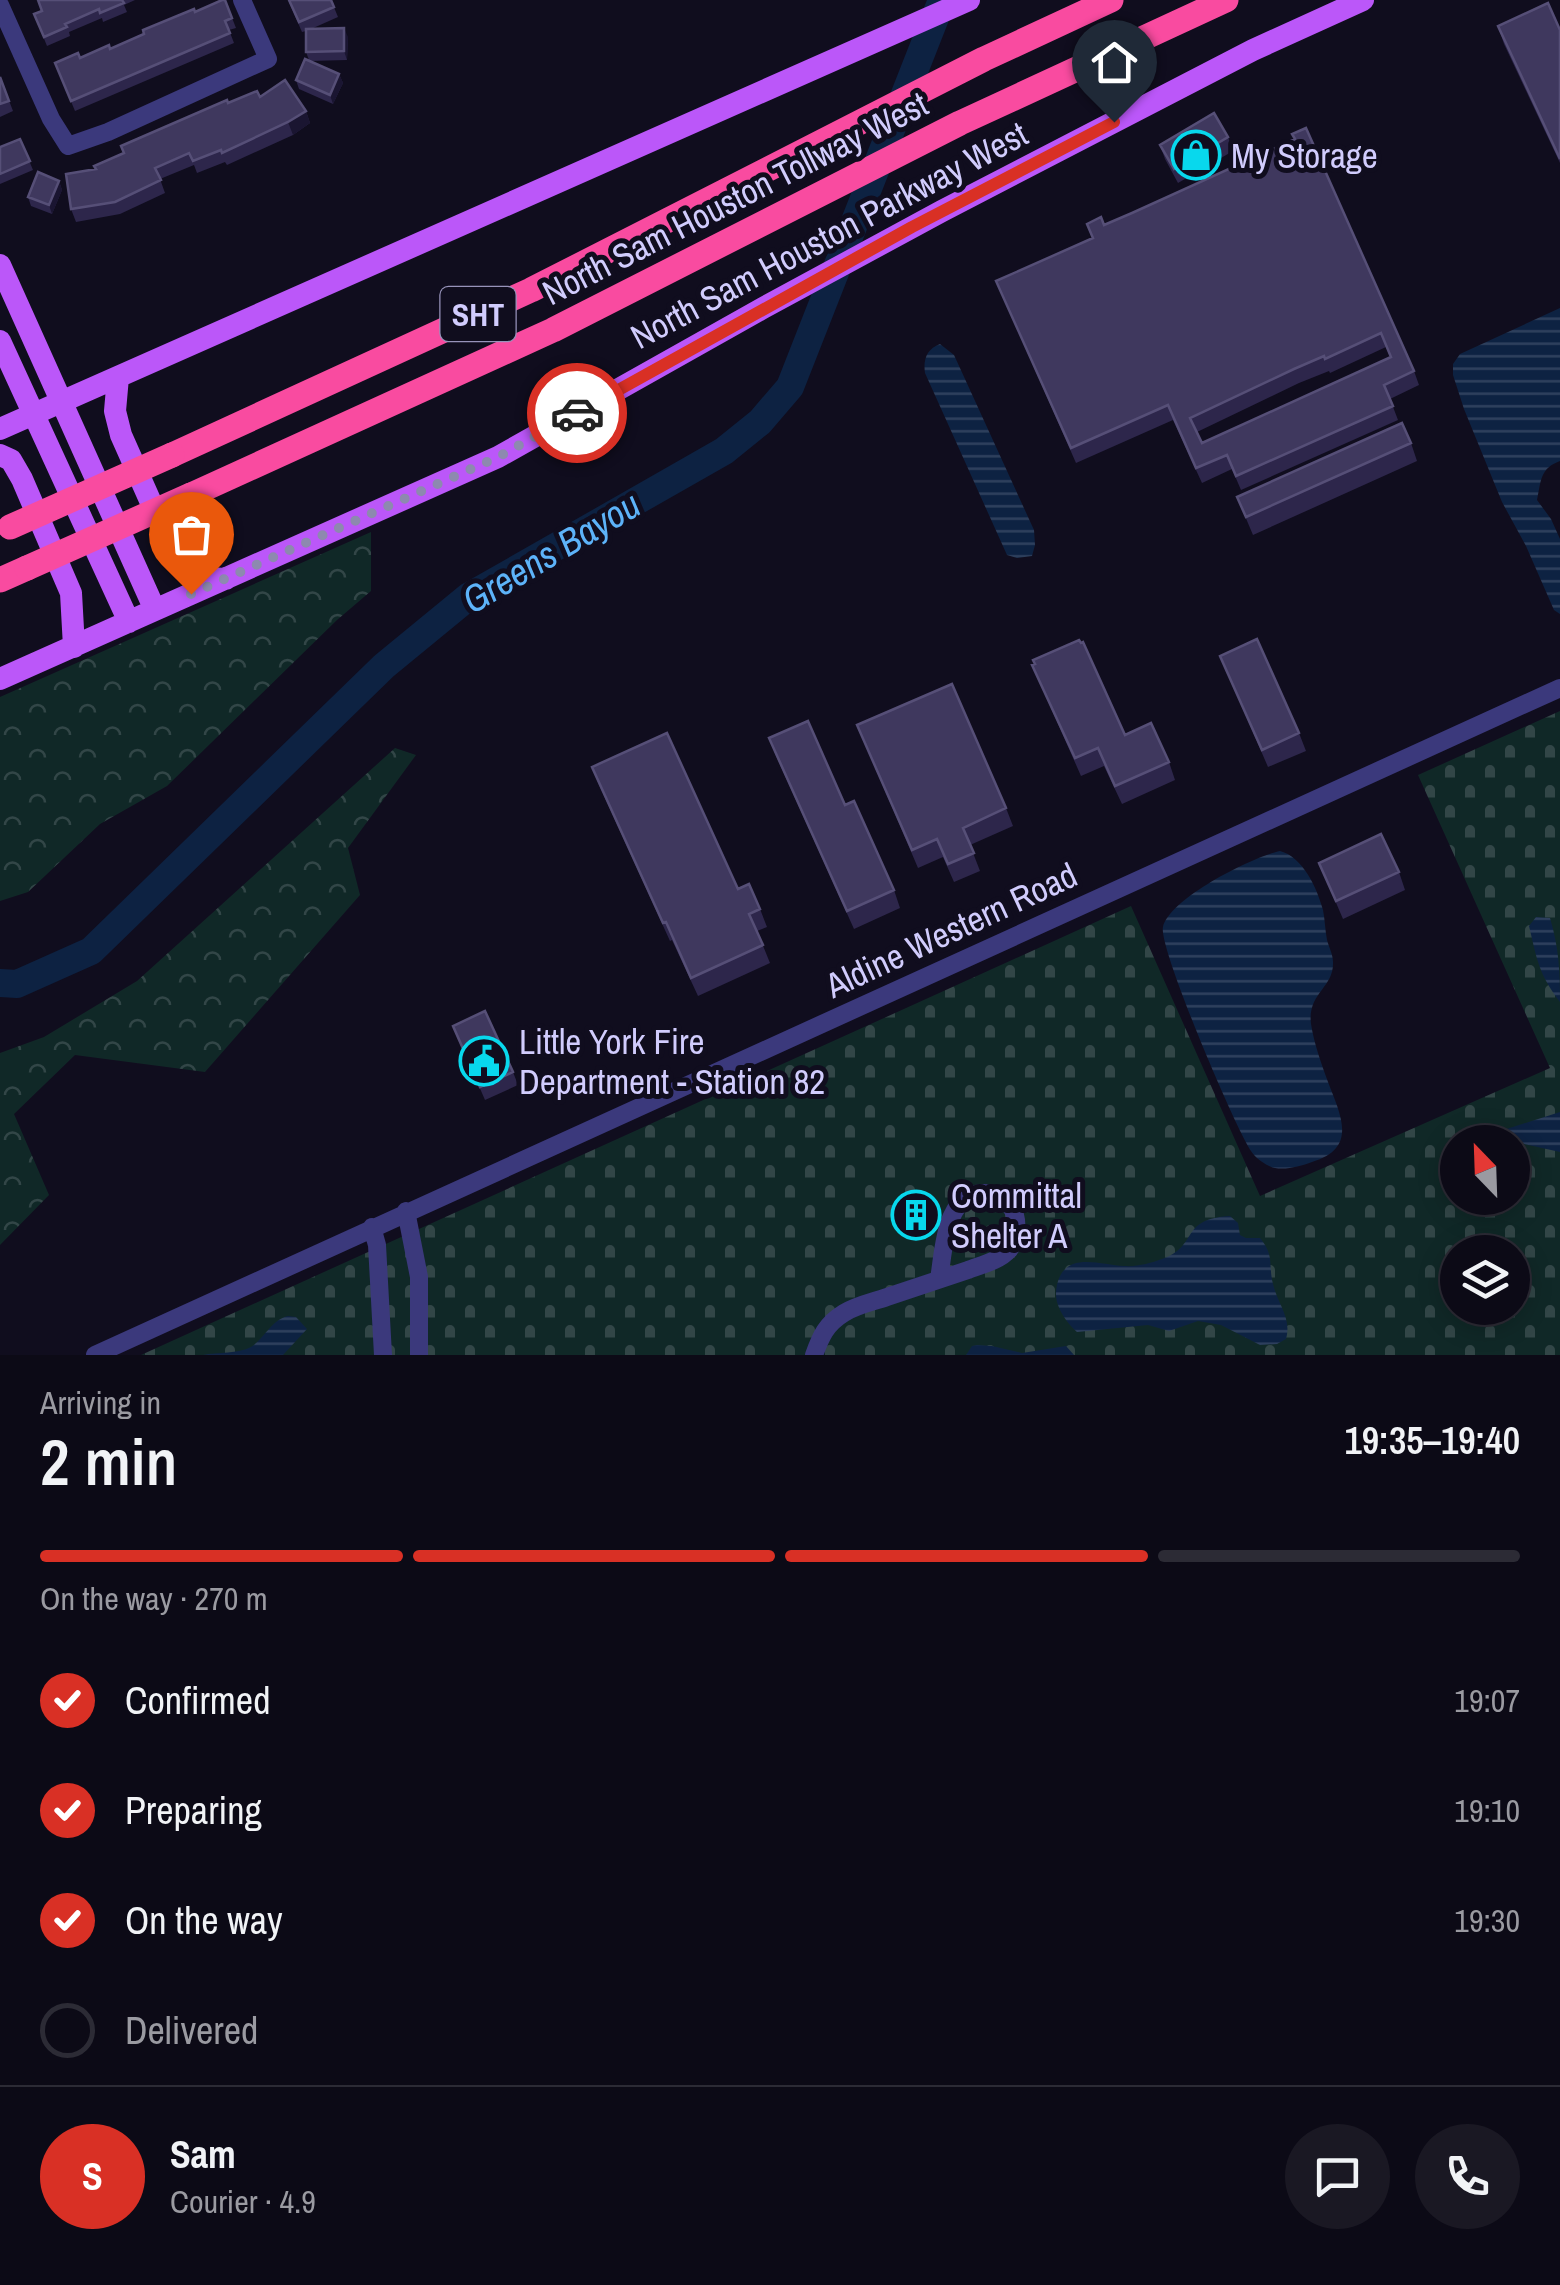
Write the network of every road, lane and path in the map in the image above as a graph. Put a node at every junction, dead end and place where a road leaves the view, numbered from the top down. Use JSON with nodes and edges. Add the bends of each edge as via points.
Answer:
{"nodes":[{"id":1,"x":242,"y":0,"type":"edge"},
{"id":2,"x":970,"y":0,"type":"edge"},
{"id":3,"x":1111,"y":0,"type":"edge"},
{"id":4,"x":1226,"y":0,"type":"edge"},
{"id":5,"x":1363,"y":0,"type":"edge"},
{"id":6,"x":0,"y":5,"type":"edge"},
{"id":7,"x":0,"y":265,"type":"edge"},
{"id":8,"x":0,"y":341,"type":"edge"},
{"id":9,"x":118,"y":376,"type":"junction"},
{"id":10,"x":62,"y":402,"type":"junction"},
{"id":11,"x":34,"y":414,"type":"junction"},
{"id":12,"x":0,"y":429,"type":"edge"},
{"id":13,"x":0,"y":455,"type":"edge"},
{"id":14,"x":5,"y":529,"type":"edge"},
{"id":15,"x":226,"y":579,"type":"junction"},
{"id":16,"x":0,"y":580,"type":"edge"},
{"id":17,"x":156,"y":610,"type":"junction"},
{"id":18,"x":129,"y":622,"type":"junction"},
{"id":19,"x":74,"y":646,"type":"junction"},
{"id":20,"x":0,"y":679,"type":"edge"},
{"id":21,"x":1560,"y":688,"type":"edge"},
{"id":22,"x":406,"y":1211,"type":"junction"},
{"id":23,"x":372,"y":1227,"type":"junction"},
{"id":24,"x":940,"y":1279,"type":"junction"},
{"id":25,"x":95,"y":1355,"type":"edge"},
{"id":26,"x":383,"y":1355,"type":"edge"},
{"id":27,"x":420,"y":1355,"type":"edge"},
{"id":28,"x":814,"y":1355,"type":"edge"}],
"edges":[{"from":1,"to":6,"type":"street","via":[[268,59],[68,146]]},
{"from":2,"to":9,"type":"main road"},
{"from":3,"to":14,"type":"highway","name":"North Sam Houston Tollway West","number":"SHT","bridge":true,"via":[[532,290]]},
{"from":4,"to":16,"type":"highway","name":"North Sam Houston Tollway West","number":"SHT","bridge":true,"via":[[960,123],[553,330]]},
{"from":5,"to":15,"type":"main road","name":"North Sam Houston Parkway West","via":[[1252,50],[942,211],[498,457]]},
{"from":7,"to":10,"type":"main road"},
{"from":8,"to":11,"type":"main road"},
{"from":9,"to":10,"type":"main road"},
{"from":9,"to":15,"type":"main road","via":[[121,434],[172,552],[202,578]]},
{"from":10,"to":11,"type":"main road"},
{"from":10,"to":17,"type":"main road"},
{"from":11,"to":12,"type":"main road"},
{"from":11,"to":18,"type":"main road"},
{"from":13,"to":19,"type":"main road","via":[[22,479],[72,593]]},
{"from":15,"to":17,"type":"main road","name":"North Sam Houston Parkway West"},
{"from":17,"to":18,"type":"main road","name":"North Sam Houston Parkway West"},
{"from":18,"to":19,"type":"main road","name":"North Sam Houston Parkway West"},
{"from":19,"to":20,"type":"main road","name":"North Sam Houston Parkway West"},
{"from":21,"to":22,"type":"street","name":"Aldine Western Road"},
{"from":22,"to":23,"type":"street","name":"Aldine Western Road"},
{"from":22,"to":27,"type":"street","via":[[419,1277]]},
{"from":23,"to":25,"type":"street","name":"Aldine Western Road"},
{"from":23,"to":26,"type":"street"},
{"from":24,"to":24,"type":"street","via":[[1008,1251],[1017,1223],[1011,1206],[994,1193],[963,1201],[950,1216]]},
{"from":24,"to":28,"type":"street","via":[[840,1315],[822,1333]]}]}
